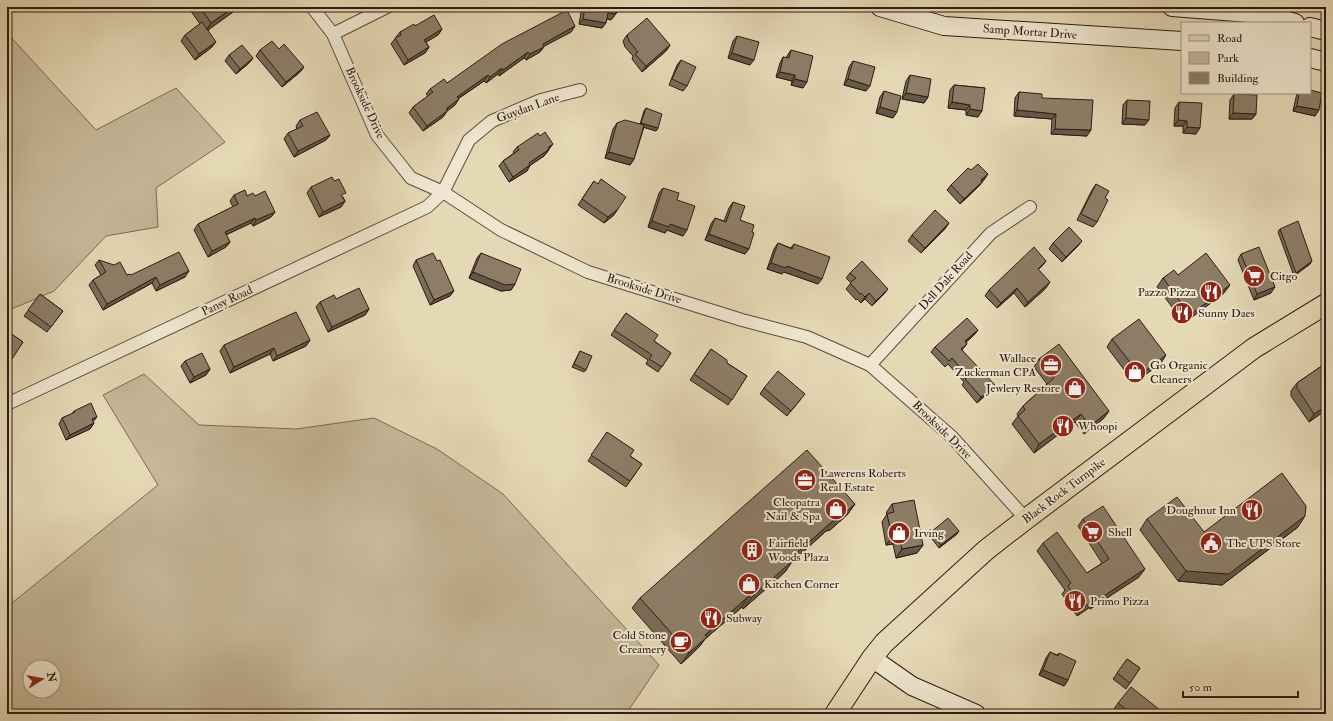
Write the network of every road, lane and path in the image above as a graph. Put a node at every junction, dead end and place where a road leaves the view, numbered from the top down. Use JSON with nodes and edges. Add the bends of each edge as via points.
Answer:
{"nodes":[{"id":1,"x":312,"y":7,"type":"edge"},
{"id":2,"x":387,"y":7,"type":"edge"},
{"id":3,"x":880,"y":7,"type":"edge"},
{"id":4,"x":1172,"y":7,"type":"edge"},
{"id":5,"x":1291,"y":22,"type":"edge"},
{"id":6,"x":1311,"y":27,"type":"edge"},
{"id":7,"x":1326,"y":31,"type":"edge"},
{"id":8,"x":333,"y":34,"type":"junction"},
{"id":9,"x":1181,"y":42,"type":"edge"},
{"id":10,"x":1311,"y":58,"type":"edge"},
{"id":11,"x":1326,"y":62,"type":"edge"},
{"id":12,"x":580,"y":90,"type":"dead end"},
{"id":13,"x":443,"y":192,"type":"junction"},
{"id":14,"x":1030,"y":207,"type":"dead end"},
{"id":15,"x":1326,"y":304,"type":"edge"},
{"id":16,"x":870,"y":365,"type":"junction"},
{"id":17,"x":7,"y":404,"type":"edge"},
{"id":18,"x":1026,"y":518,"type":"junction"},
{"id":19,"x":872,"y":658,"type":"junction"},
{"id":20,"x":835,"y":714,"type":"edge"},
{"id":21,"x":976,"y":714,"type":"edge"}],
"edges":[{"from":1,"to":8,"type":"street","name":"Brookside Drive"},
{"from":2,"to":8,"type":"street"},
{"from":3,"to":9,"type":"main road","name":"Samp Mortar Drive","via":[[944,26]]},
{"from":4,"to":5,"type":"main road","via":[[1262,14]]},
{"from":6,"to":7,"type":"main road"},
{"from":8,"to":13,"type":"street","name":"Brookside Drive","via":[[377,135],[411,178]]},
{"from":10,"to":11,"type":"main road"},
{"from":12,"to":13,"type":"street","name":"Guydan Lane","via":[[541,100],[492,121],[469,140]]},
{"from":13,"to":16,"type":"street","name":"Brookside Drive","via":[[501,230],[588,272],[742,320],[807,337]]},
{"from":13,"to":17,"type":"street","name":"Pansy Road","via":[[427,207]]},
{"from":14,"to":16,"type":"street","name":"Dell Dale Road","via":[[991,233]]},
{"from":15,"to":18,"type":"main road","name":"Black Rock Turnpike","via":[[1254,348]]},
{"from":16,"to":18,"type":"street","name":"Brookside Drive","via":[[952,437]]},
{"from":18,"to":19,"type":"main road","name":"Black Rock Turnpike","via":[[934,596],[884,643]]},
{"from":19,"to":20,"type":"main road","name":"Black Rock Turnpike"},
{"from":19,"to":21,"type":"main road","via":[[912,686]]}]}
